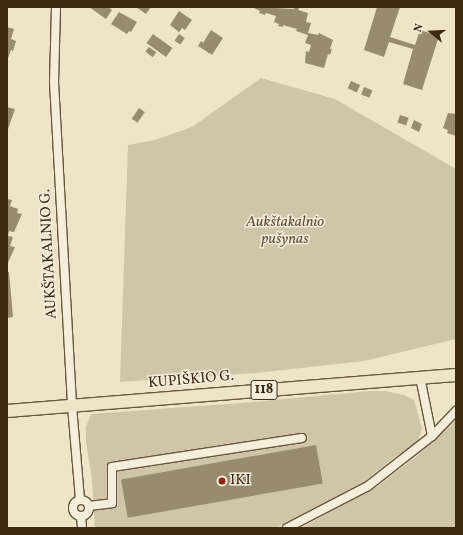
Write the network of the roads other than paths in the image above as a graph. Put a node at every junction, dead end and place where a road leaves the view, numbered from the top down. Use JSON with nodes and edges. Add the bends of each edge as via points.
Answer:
{"nodes":[{"id":1,"x":56,"y":7,"type":"edge"},
{"id":2,"x":456,"y":375,"type":"edge"},
{"id":3,"x":420,"y":378,"type":"junction"},
{"id":4,"x":72,"y":406,"type":"junction"},
{"id":5,"x":7,"y":411,"type":"edge"},
{"id":6,"x":456,"y":412,"type":"edge"},
{"id":7,"x":432,"y":436,"type":"junction"},
{"id":8,"x":302,"y":438,"type":"dead end"},
{"id":9,"x":80,"y":499,"type":"junction"},
{"id":10,"x":89,"y":506,"type":"junction"},
{"id":11,"x":81,"y":516,"type":"junction"},
{"id":12,"x":82,"y":528,"type":"edge"},
{"id":13,"x":287,"y":528,"type":"edge"}],
"edges":[{"from":1,"to":4,"type":"street","name":"AUKŠTAKALNIO G.","via":[[54,82]]},
{"from":2,"to":3,"type":"main road","name":"KUPIŠKIO G.","number":"118"},
{"from":3,"to":4,"type":"main road","name":"KUPIŠKIO G.","number":"118"},
{"from":3,"to":7,"type":"street"},
{"from":4,"to":5,"type":"main road","number":"118"},
{"from":4,"to":9,"type":"street","name":"AUKŠTAKALNIO G."},
{"from":6,"to":7,"type":"street"},
{"from":7,"to":13,"type":"street","via":[[368,486]]},
{"from":8,"to":10,"type":"street","via":[[112,467],[112,502]]},
{"from":9,"to":10,"type":"street","via":[[88,502]]},
{"from":9,"to":11,"type":"street","via":[[72,508],[74,513]]},
{"from":10,"to":11,"type":"street","via":[[88,513]]},
{"from":11,"to":12,"type":"street"}]}
